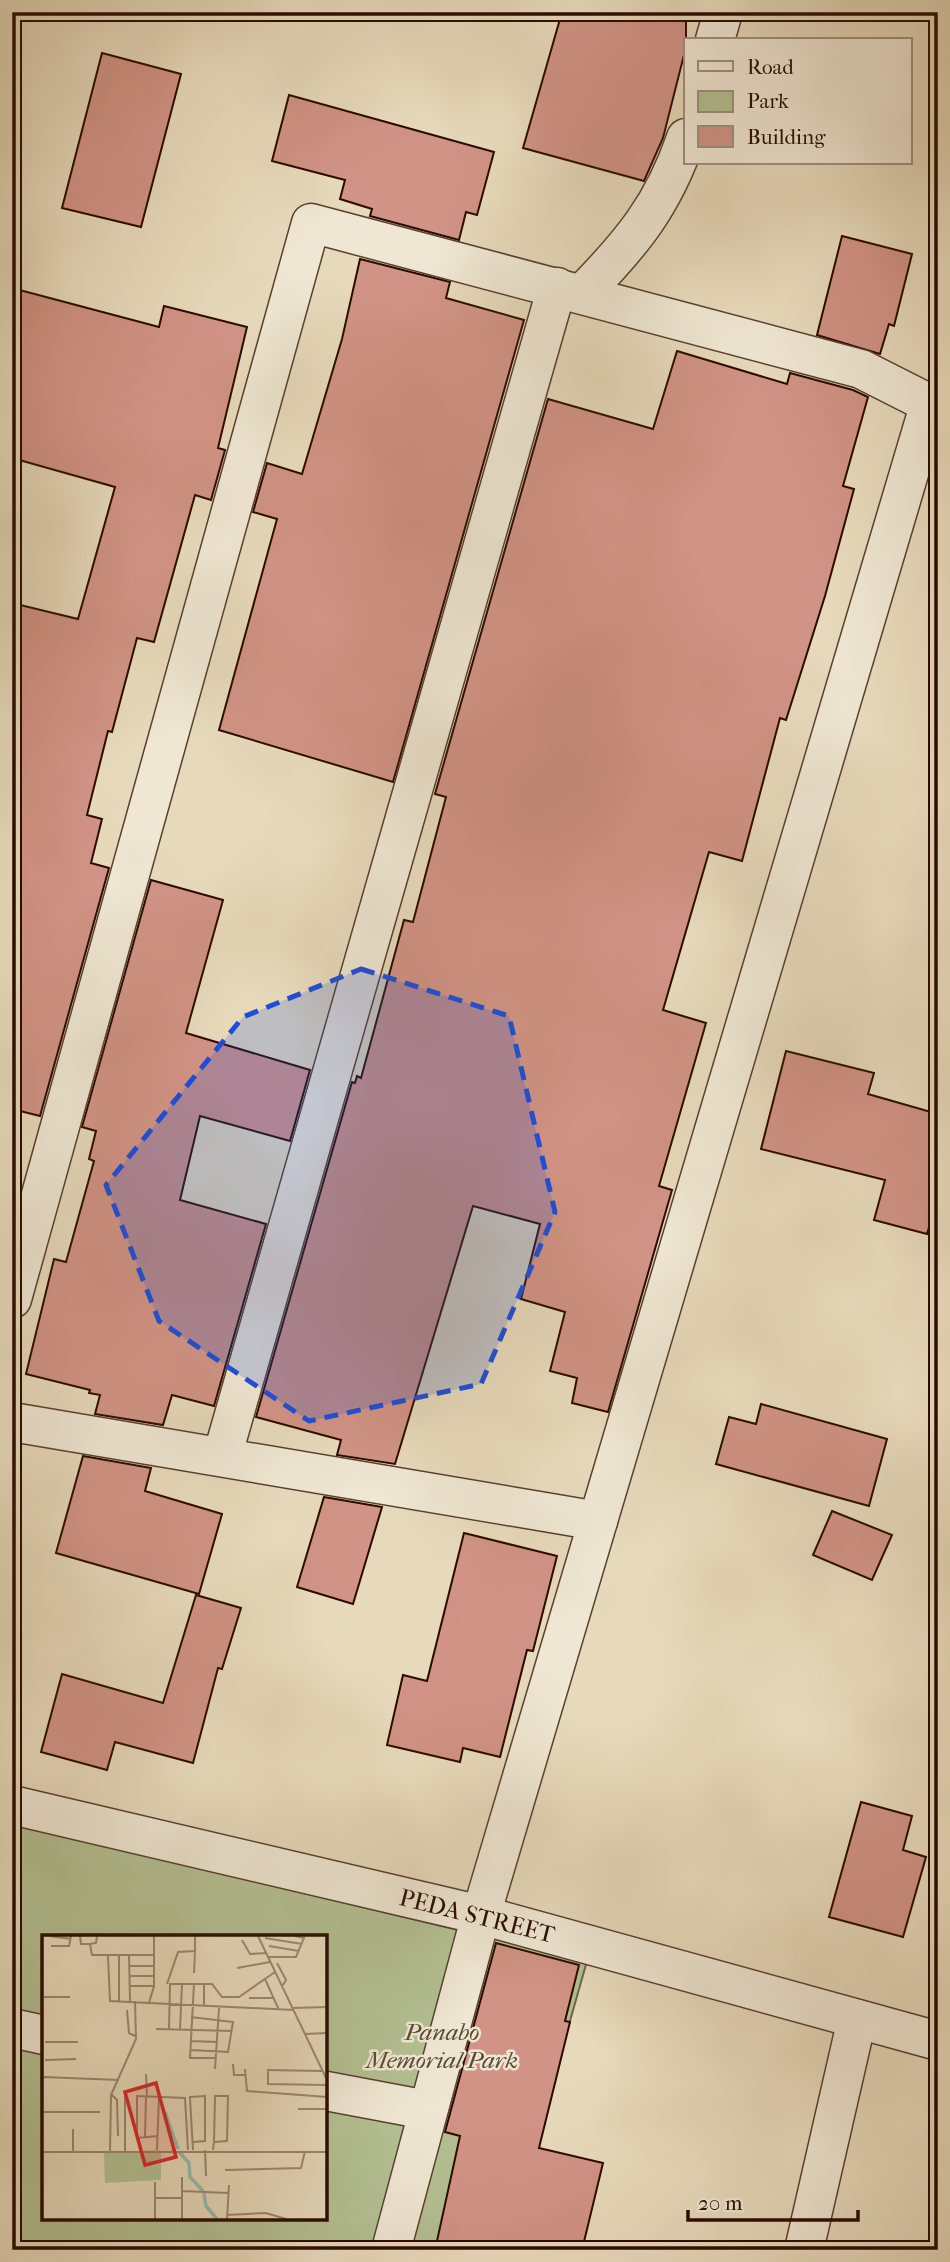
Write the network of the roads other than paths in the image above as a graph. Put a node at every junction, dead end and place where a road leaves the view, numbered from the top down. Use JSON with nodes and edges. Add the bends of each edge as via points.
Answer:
{"nodes":[{"id":1,"x":723,"y":12,"type":"edge"},
{"id":2,"x":716,"y":38,"type":"edge"},
{"id":3,"x":684,"y":144,"type":"edge"},
{"id":4,"x":569,"y":291,"type":"junction"},
{"id":5,"x":933,"y":407,"type":"edge"},
{"id":6,"x":12,"y":1298,"type":"edge"},
{"id":7,"x":12,"y":1422,"type":"edge"},
{"id":8,"x":222,"y":1457,"type":"junction"},
{"id":9,"x":598,"y":1521,"type":"junction"},
{"id":10,"x":12,"y":1805,"type":"edge"},
{"id":11,"x":481,"y":1915,"type":"junction"},
{"id":12,"x":857,"y":2019,"type":"junction"},
{"id":13,"x":12,"y":2028,"type":"edge"},
{"id":14,"x":42,"y":2035,"type":"edge"},
{"id":15,"x":938,"y":2041,"type":"edge"},
{"id":16,"x":327,"y":2091,"type":"edge"},
{"id":17,"x":427,"y":2110,"type":"junction"},
{"id":18,"x":391,"y":2250,"type":"edge"},
{"id":19,"x":804,"y":2250,"type":"edge"}],
"edges":[{"from":1,"to":2,"type":"street"},
{"from":3,"to":4,"type":"street","via":[[658,203],[624,249]]},
{"from":4,"to":5,"type":"street","via":[[862,369]]},
{"from":4,"to":6,"type":"street","via":[[311,223]]},
{"from":4,"to":8,"type":"street"},
{"from":5,"to":9,"type":"street"},
{"from":7,"to":8,"type":"street"},
{"from":8,"to":9,"type":"street"},
{"from":9,"to":11,"type":"street"},
{"from":10,"to":11,"type":"street","name":"PEDA STREET"},
{"from":11,"to":12,"type":"street","name":"PEDA STREET"},
{"from":11,"to":17,"type":"street"},
{"from":12,"to":15,"type":"street","name":"PEDA STREET"},
{"from":12,"to":19,"type":"street"},
{"from":13,"to":14,"type":"street"},
{"from":16,"to":17,"type":"street"},
{"from":17,"to":18,"type":"street"}]}
